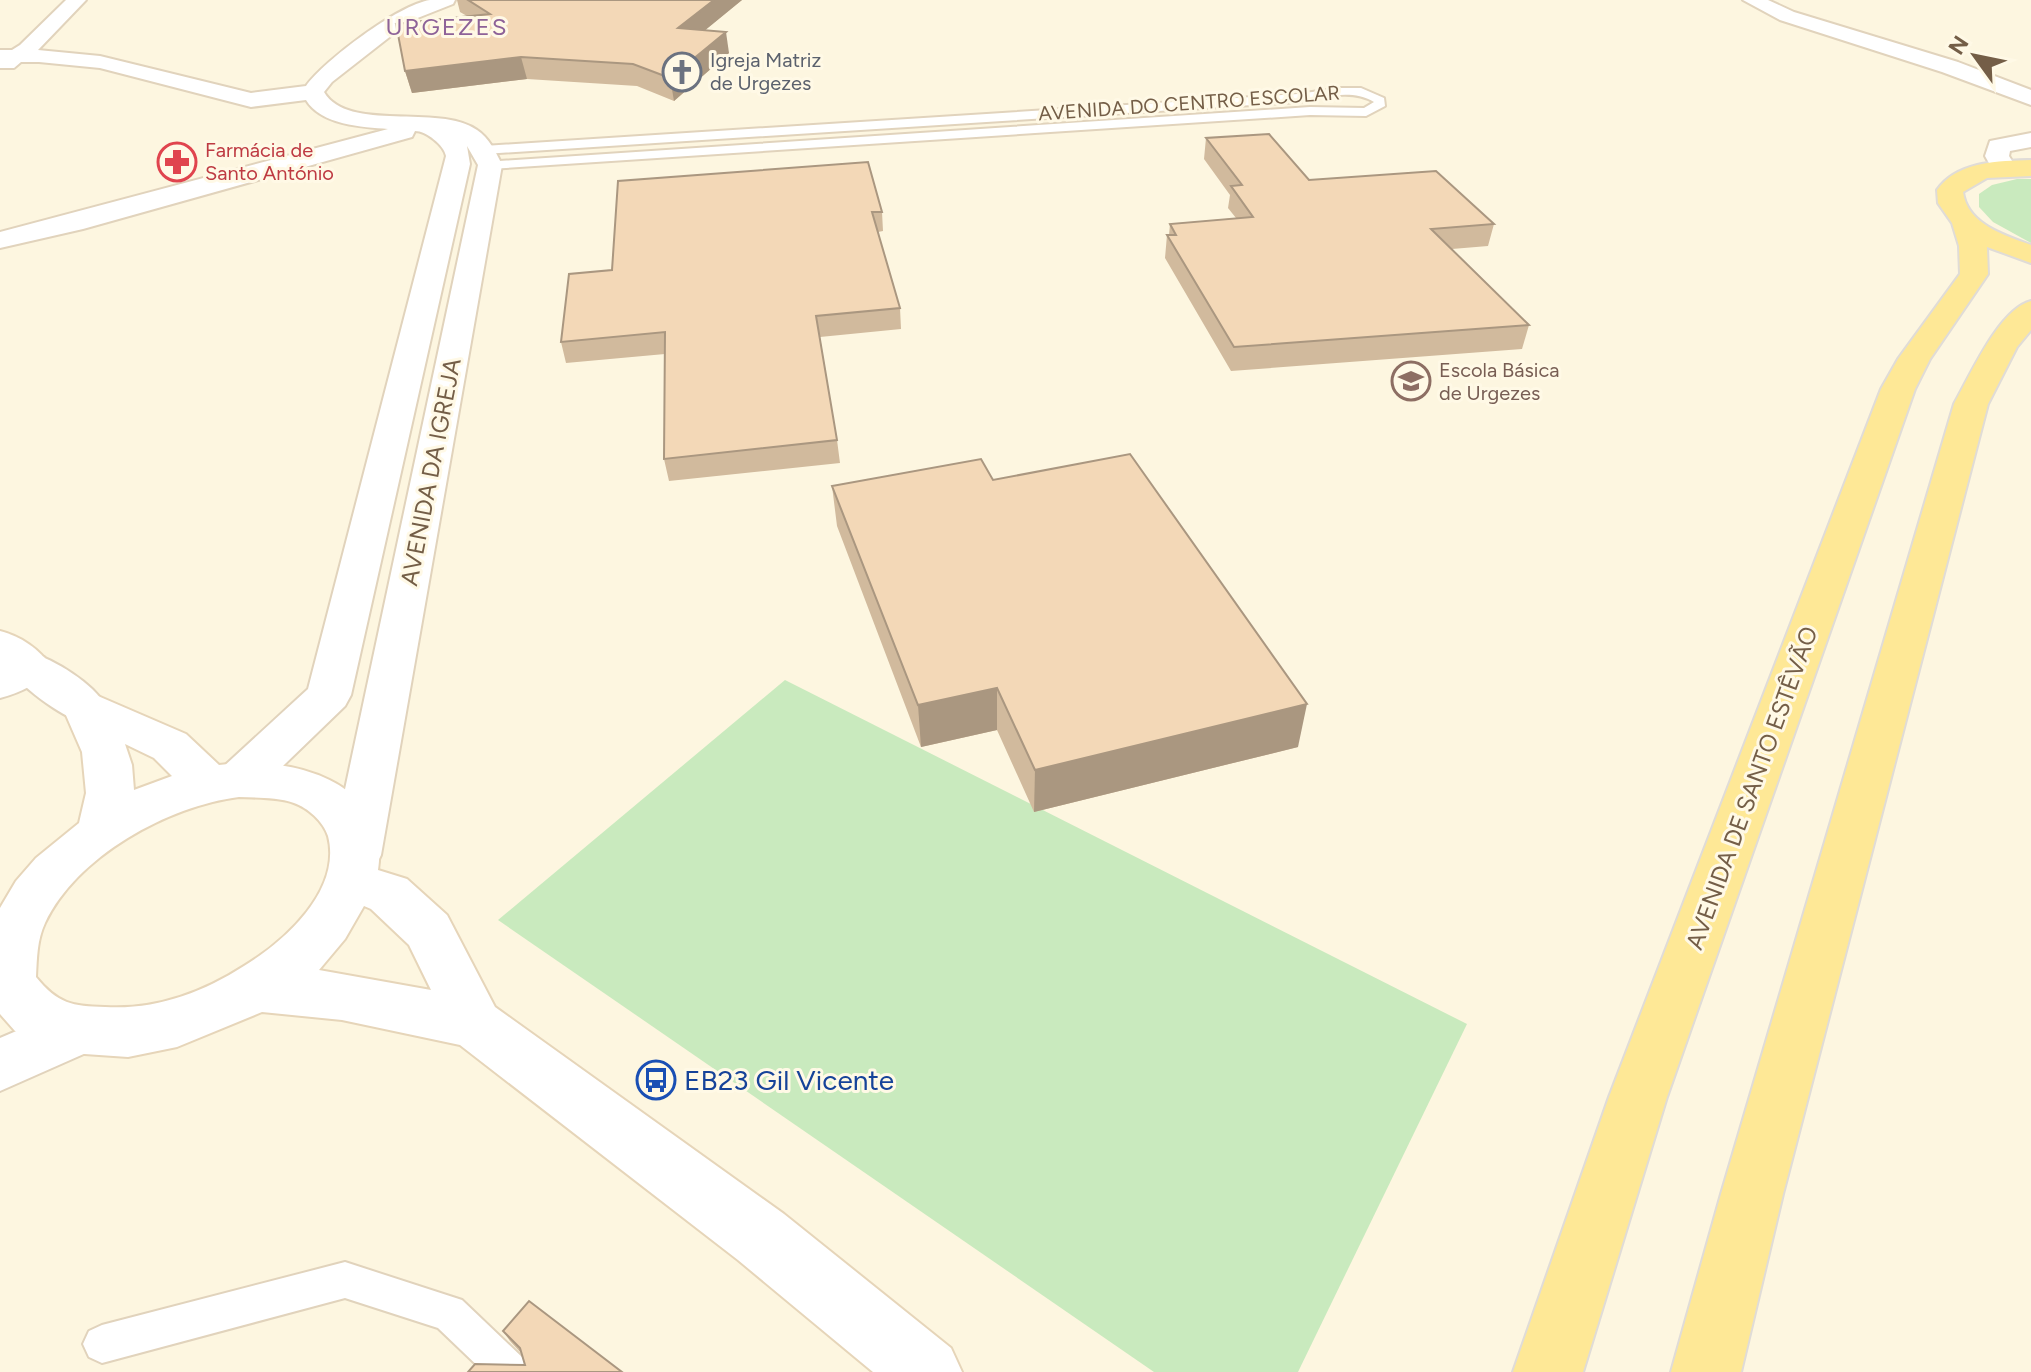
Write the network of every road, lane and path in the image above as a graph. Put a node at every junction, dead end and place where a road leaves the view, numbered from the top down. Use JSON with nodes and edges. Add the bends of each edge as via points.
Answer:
{"nodes":[{"id":1,"x":77,"y":0,"type":"edge"},
{"id":2,"x":446,"y":0,"type":"edge"},
{"id":3,"x":1752,"y":0,"type":"edge"},
{"id":4,"x":417,"y":6,"type":"edge"},
{"id":5,"x":6,"y":59,"type":"edge"},
{"id":6,"x":313,"y":92,"type":"junction"},
{"id":7,"x":2031,"y":98,"type":"edge"},
{"id":8,"x":430,"y":126,"type":"junction"},
{"id":9,"x":2031,"y":140,"type":"edge"},
{"id":10,"x":260,"y":143,"type":"dead end"},
{"id":11,"x":487,"y":157,"type":"junction"},
{"id":12,"x":2018,"y":168,"type":"edge"},
{"id":13,"x":247,"y":173,"type":"junction"},
{"id":14,"x":1964,"y":220,"type":"junction"},
{"id":15,"x":2,"y":241,"type":"edge"},
{"id":16,"x":2031,"y":255,"type":"edge"},
{"id":17,"x":2031,"y":310,"type":"edge"},
{"id":18,"x":10,"y":665,"type":"edge"},
{"id":19,"x":84,"y":706,"type":"junction"},
{"id":20,"x":224,"y":782,"type":"junction"},
{"id":21,"x":101,"y":829,"type":"junction"},
{"id":22,"x":354,"y":868,"type":"junction"},
{"id":23,"x":5,"y":944,"type":"edge"},
{"id":24,"x":255,"y":988,"type":"junction"},
{"id":25,"x":475,"y":1024,"type":"junction"},
{"id":26,"x":75,"y":1031,"type":"junction"},
{"id":27,"x":0,"y":1065,"type":"edge"},
{"id":28,"x":102,"y":1344,"type":"dead end"},
{"id":29,"x":511,"y":1372,"type":"edge"},
{"id":30,"x":927,"y":1372,"type":"edge"},
{"id":31,"x":1548,"y":1372,"type":"edge"},
{"id":32,"x":1706,"y":1372,"type":"edge"}],
"edges":[{"from":1,"to":5,"type":"street"},
{"from":2,"to":4,"type":"street"},
{"from":3,"to":7,"type":"street"},
{"from":4,"to":6,"type":"street","via":[[324,77]]},
{"from":5,"to":6,"type":"street","via":[[100,62],[257,108]]},
{"from":6,"to":8,"type":"street","via":[[331,111]]},
{"from":8,"to":11,"type":"street","via":[[456,128],[475,140]]},
{"from":8,"to":13,"type":"street"},
{"from":8,"to":20,"type":"street","name":"AVENIDA DA IGREJA","via":[[460,154],[329,695]]},
{"from":9,"to":12,"type":"street","via":[[1999,146],[1997,156]]},
{"from":10,"to":13,"type":"street"},
{"from":11,"to":11,"type":"lane","name":"AVENIDA DO CENTRO ESCOLAR","via":[[1366,112],[1380,101],[1336,91]]},
{"from":11,"to":22,"type":"street","name":"AVENIDA DA IGREJA"},
{"from":12,"to":14,"type":"main road","name":"AVENIDA DE SANTO ESTÊVÃO","via":[[1968,176],[1950,190],[1953,209]]},
{"from":13,"to":15,"type":"street"},
{"from":14,"to":16,"type":"main road"},
{"from":14,"to":31,"type":"main road","name":"AVENIDA DE SANTO ESTÊVÃO","via":[[1973,246],[1974,274],[1914,359],[1888,415],[1638,1097]]},
{"from":17,"to":32,"type":"main road","via":[[2003,344],[1971,404]]},
{"from":18,"to":19,"type":"street"},
{"from":19,"to":20,"type":"street","via":[[170,746]]},
{"from":19,"to":21,"type":"street","via":[[111,763],[112,800]]},
{"from":20,"to":21,"type":"street","via":[[154,801]]},
{"from":20,"to":22,"type":"street","via":[[286,782],[324,796],[348,821]]},
{"from":21,"to":23,"type":"street","via":[[59,862],[27,899]]},
{"from":22,"to":24,"type":"street","name":"AVENIDA DA IGREJA","via":[[332,918],[299,955]]},
{"from":22,"to":25,"type":"street","via":[[428,930]]},
{"from":23,"to":26,"type":"street","via":[[9,981],[32,1013]]},
{"from":24,"to":25,"type":"street","via":[[342,996]]},
{"from":24,"to":26,"type":"street","name":"AVENIDA DA IGREJA","via":[[194,1017],[132,1032]]},
{"from":25,"to":30,"type":"street","via":[[761,1237]]},
{"from":26,"to":27,"type":"street"},
{"from":28,"to":29,"type":"lane","via":[[345,1280],[449,1313]]}]}
